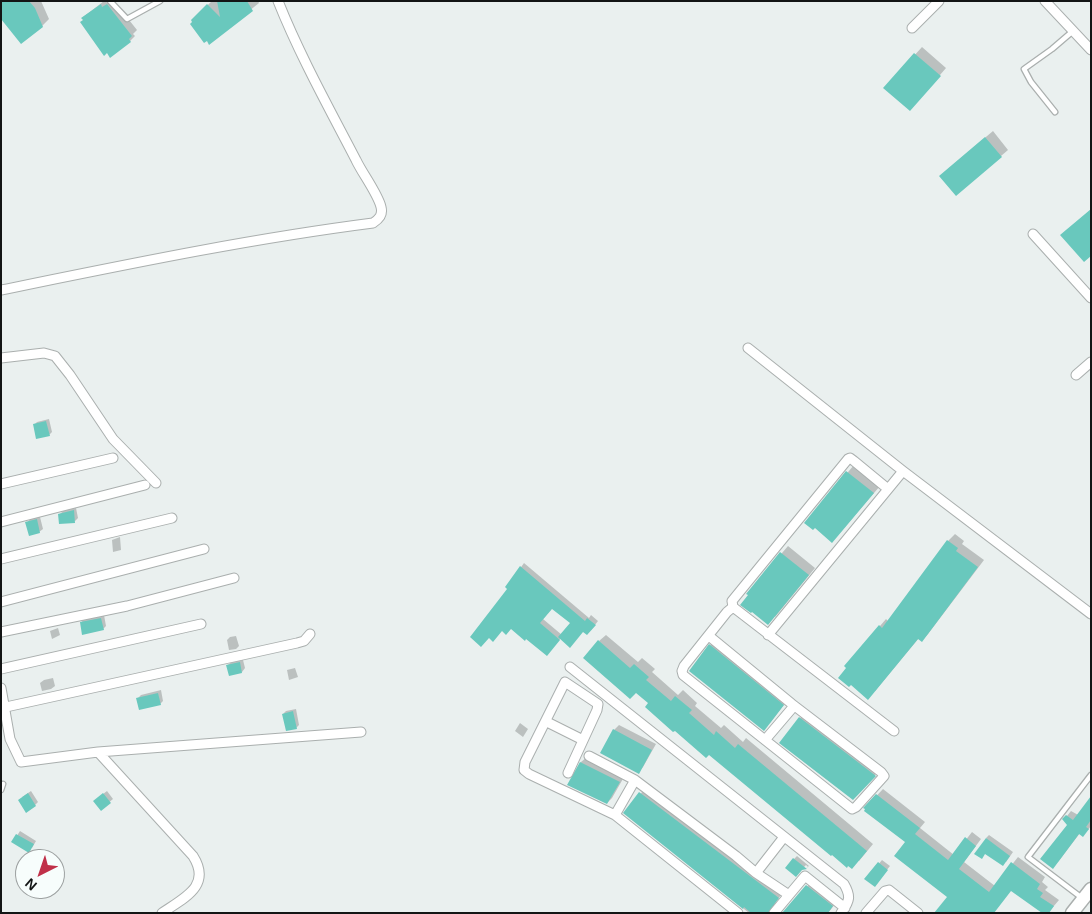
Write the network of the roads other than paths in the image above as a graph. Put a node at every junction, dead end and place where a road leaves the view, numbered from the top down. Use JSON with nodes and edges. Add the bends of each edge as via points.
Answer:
{"nodes":[{"id":1,"x":110,"y":1,"type":"edge"},
{"id":2,"x":160,"y":1,"type":"edge"},
{"id":3,"x":278,"y":1,"type":"edge"},
{"id":4,"x":939,"y":1,"type":"edge"},
{"id":5,"x":1045,"y":1,"type":"edge"},
{"id":6,"x":912,"y":28,"type":"dead end"},
{"id":7,"x":1073,"y":31,"type":"junction"},
{"id":8,"x":1091,"y":50,"type":"edge"},
{"id":9,"x":1055,"y":112,"type":"dead end"},
{"id":10,"x":1033,"y":234,"type":"dead end"},
{"id":11,"x":1,"y":290,"type":"edge"},
{"id":12,"x":1091,"y":298,"type":"edge"},
{"id":13,"x":748,"y":348,"type":"dead end"},
{"id":14,"x":1,"y":358,"type":"edge"},
{"id":15,"x":1091,"y":362,"type":"edge"},
{"id":16,"x":1076,"y":375,"type":"dead end"},
{"id":17,"x":113,"y":458,"type":"dead end"},
{"id":18,"x":902,"y":471,"type":"junction"},
{"id":19,"x":156,"y":483,"type":"dead end"},
{"id":20,"x":1,"y":484,"type":"edge"},
{"id":21,"x":145,"y":485,"type":"dead end"},
{"id":22,"x":888,"y":489,"type":"junction"},
{"id":23,"x":172,"y":518,"type":"dead end"},
{"id":24,"x":1,"y":522,"type":"edge"},
{"id":25,"x":204,"y":549,"type":"dead end"},
{"id":26,"x":1,"y":559,"type":"edge"},
{"id":27,"x":234,"y":578,"type":"dead end"},
{"id":28,"x":1,"y":602,"type":"edge"},
{"id":29,"x":733,"y":607,"type":"junction"},
{"id":30,"x":1091,"y":614,"type":"edge"},
{"id":31,"x":201,"y":624,"type":"dead end"},
{"id":32,"x":1,"y":632,"type":"edge"},
{"id":33,"x":310,"y":634,"type":"dead end"},
{"id":34,"x":768,"y":635,"type":"junction"},
{"id":35,"x":709,"y":636,"type":"junction"},
{"id":36,"x":570,"y":668,"type":"dead end"},
{"id":37,"x":1,"y":669,"type":"edge"},
{"id":38,"x":1,"y":688,"type":"edge"},
{"id":39,"x":604,"y":695,"type":"junction"},
{"id":40,"x":598,"y":704,"type":"junction"},
{"id":41,"x":794,"y":706,"type":"junction"},
{"id":42,"x":6,"y":707,"type":"junction"},
{"id":43,"x":547,"y":722,"type":"junction"},
{"id":44,"x":894,"y":731,"type":"dead end"},
{"id":45,"x":361,"y":732,"type":"dead end"},
{"id":46,"x":583,"y":740,"type":"junction"},
{"id":47,"x":765,"y":740,"type":"junction"},
{"id":48,"x":98,"y":752,"type":"junction"},
{"id":49,"x":589,"y":756,"type":"dead end"},
{"id":50,"x":568,"y":773,"type":"dead end"},
{"id":51,"x":1091,"y":776,"type":"edge"},
{"id":52,"x":635,"y":780,"type":"junction"},
{"id":53,"x":2,"y":784,"type":"dead end"},
{"id":54,"x":1,"y":790,"type":"edge"},
{"id":55,"x":615,"y":816,"type":"junction"},
{"id":56,"x":784,"y":837,"type":"junction"},
{"id":57,"x":756,"y":873,"type":"junction"},
{"id":58,"x":1087,"y":894,"type":"edge"},
{"id":59,"x":789,"y":895,"type":"junction"},
{"id":60,"x":843,"y":910,"type":"edge"},
{"id":61,"x":162,"y":913,"type":"edge"},
{"id":62,"x":738,"y":913,"type":"edge"},
{"id":63,"x":774,"y":913,"type":"edge"},
{"id":64,"x":866,"y":913,"type":"edge"},
{"id":65,"x":918,"y":913,"type":"edge"},
{"id":66,"x":1072,"y":913,"type":"edge"}],
"edges":[{"from":1,"to":2,"type":"lane","via":[[127,19]]},
{"from":3,"to":11,"type":"street","via":[[379,202],[381,214],[378,219],[373,223],[139,262]]},
{"from":4,"to":6,"type":"street"},
{"from":5,"to":7,"type":"street"},
{"from":7,"to":8,"type":"street"},
{"from":7,"to":9,"type":"lane","via":[[1024,69]]},
{"from":10,"to":12,"type":"street"},
{"from":13,"to":18,"type":"street"},
{"from":14,"to":19,"type":"street","via":[[44,353],[55,356],[112,439]]},
{"from":15,"to":16,"type":"street"},
{"from":17,"to":20,"type":"street"},
{"from":18,"to":22,"type":"street"},
{"from":18,"to":30,"type":"street"},
{"from":21,"to":24,"type":"street"},
{"from":22,"to":29,"type":"street","via":[[848,459],[732,602]]},
{"from":22,"to":34,"type":"street"},
{"from":23,"to":26,"type":"street"},
{"from":25,"to":28,"type":"street"},
{"from":27,"to":32,"type":"street","via":[[127,606]]},
{"from":29,"to":34,"type":"street"},
{"from":29,"to":35,"type":"street"},
{"from":31,"to":37,"type":"street"},
{"from":33,"to":42,"type":"street","via":[[297,643]]},
{"from":34,"to":44,"type":"street"},
{"from":35,"to":41,"type":"street"},
{"from":35,"to":47,"type":"street","via":[[684,666],[683,675]]},
{"from":36,"to":39,"type":"street"},
{"from":38,"to":42,"type":"street"},
{"from":39,"to":40,"type":"street"},
{"from":39,"to":56,"type":"street"},
{"from":40,"to":43,"type":"street","via":[[565,682]]},
{"from":40,"to":46,"type":"street"},
{"from":41,"to":47,"type":"street"},
{"from":41,"to":47,"type":"street","via":[[884,776],[852,809]]},
{"from":42,"to":48,"type":"street","via":[[10,739],[21,762]]},
{"from":43,"to":46,"type":"street"},
{"from":43,"to":55,"type":"street","via":[[525,762],[524,770]]},
{"from":45,"to":48,"type":"street"},
{"from":46,"to":50,"type":"street"},
{"from":48,"to":61,"type":"street","via":[[198,864],[200,879],[196,887]]},
{"from":49,"to":52,"type":"street"},
{"from":51,"to":58,"type":"lane","via":[[1028,857]]},
{"from":52,"to":55,"type":"street"},
{"from":52,"to":57,"type":"street"},
{"from":53,"to":54,"type":"lane"},
{"from":55,"to":62,"type":"street"},
{"from":56,"to":57,"type":"street"},
{"from":56,"to":60,"type":"street","via":[[844,884],[850,894]]},
{"from":57,"to":59,"type":"street"},
{"from":58,"to":66,"type":"main road"},
{"from":59,"to":60,"type":"street","via":[[805,876]]},
{"from":59,"to":63,"type":"street"},
{"from":64,"to":65,"type":"street","via":[[889,890]]}]}
